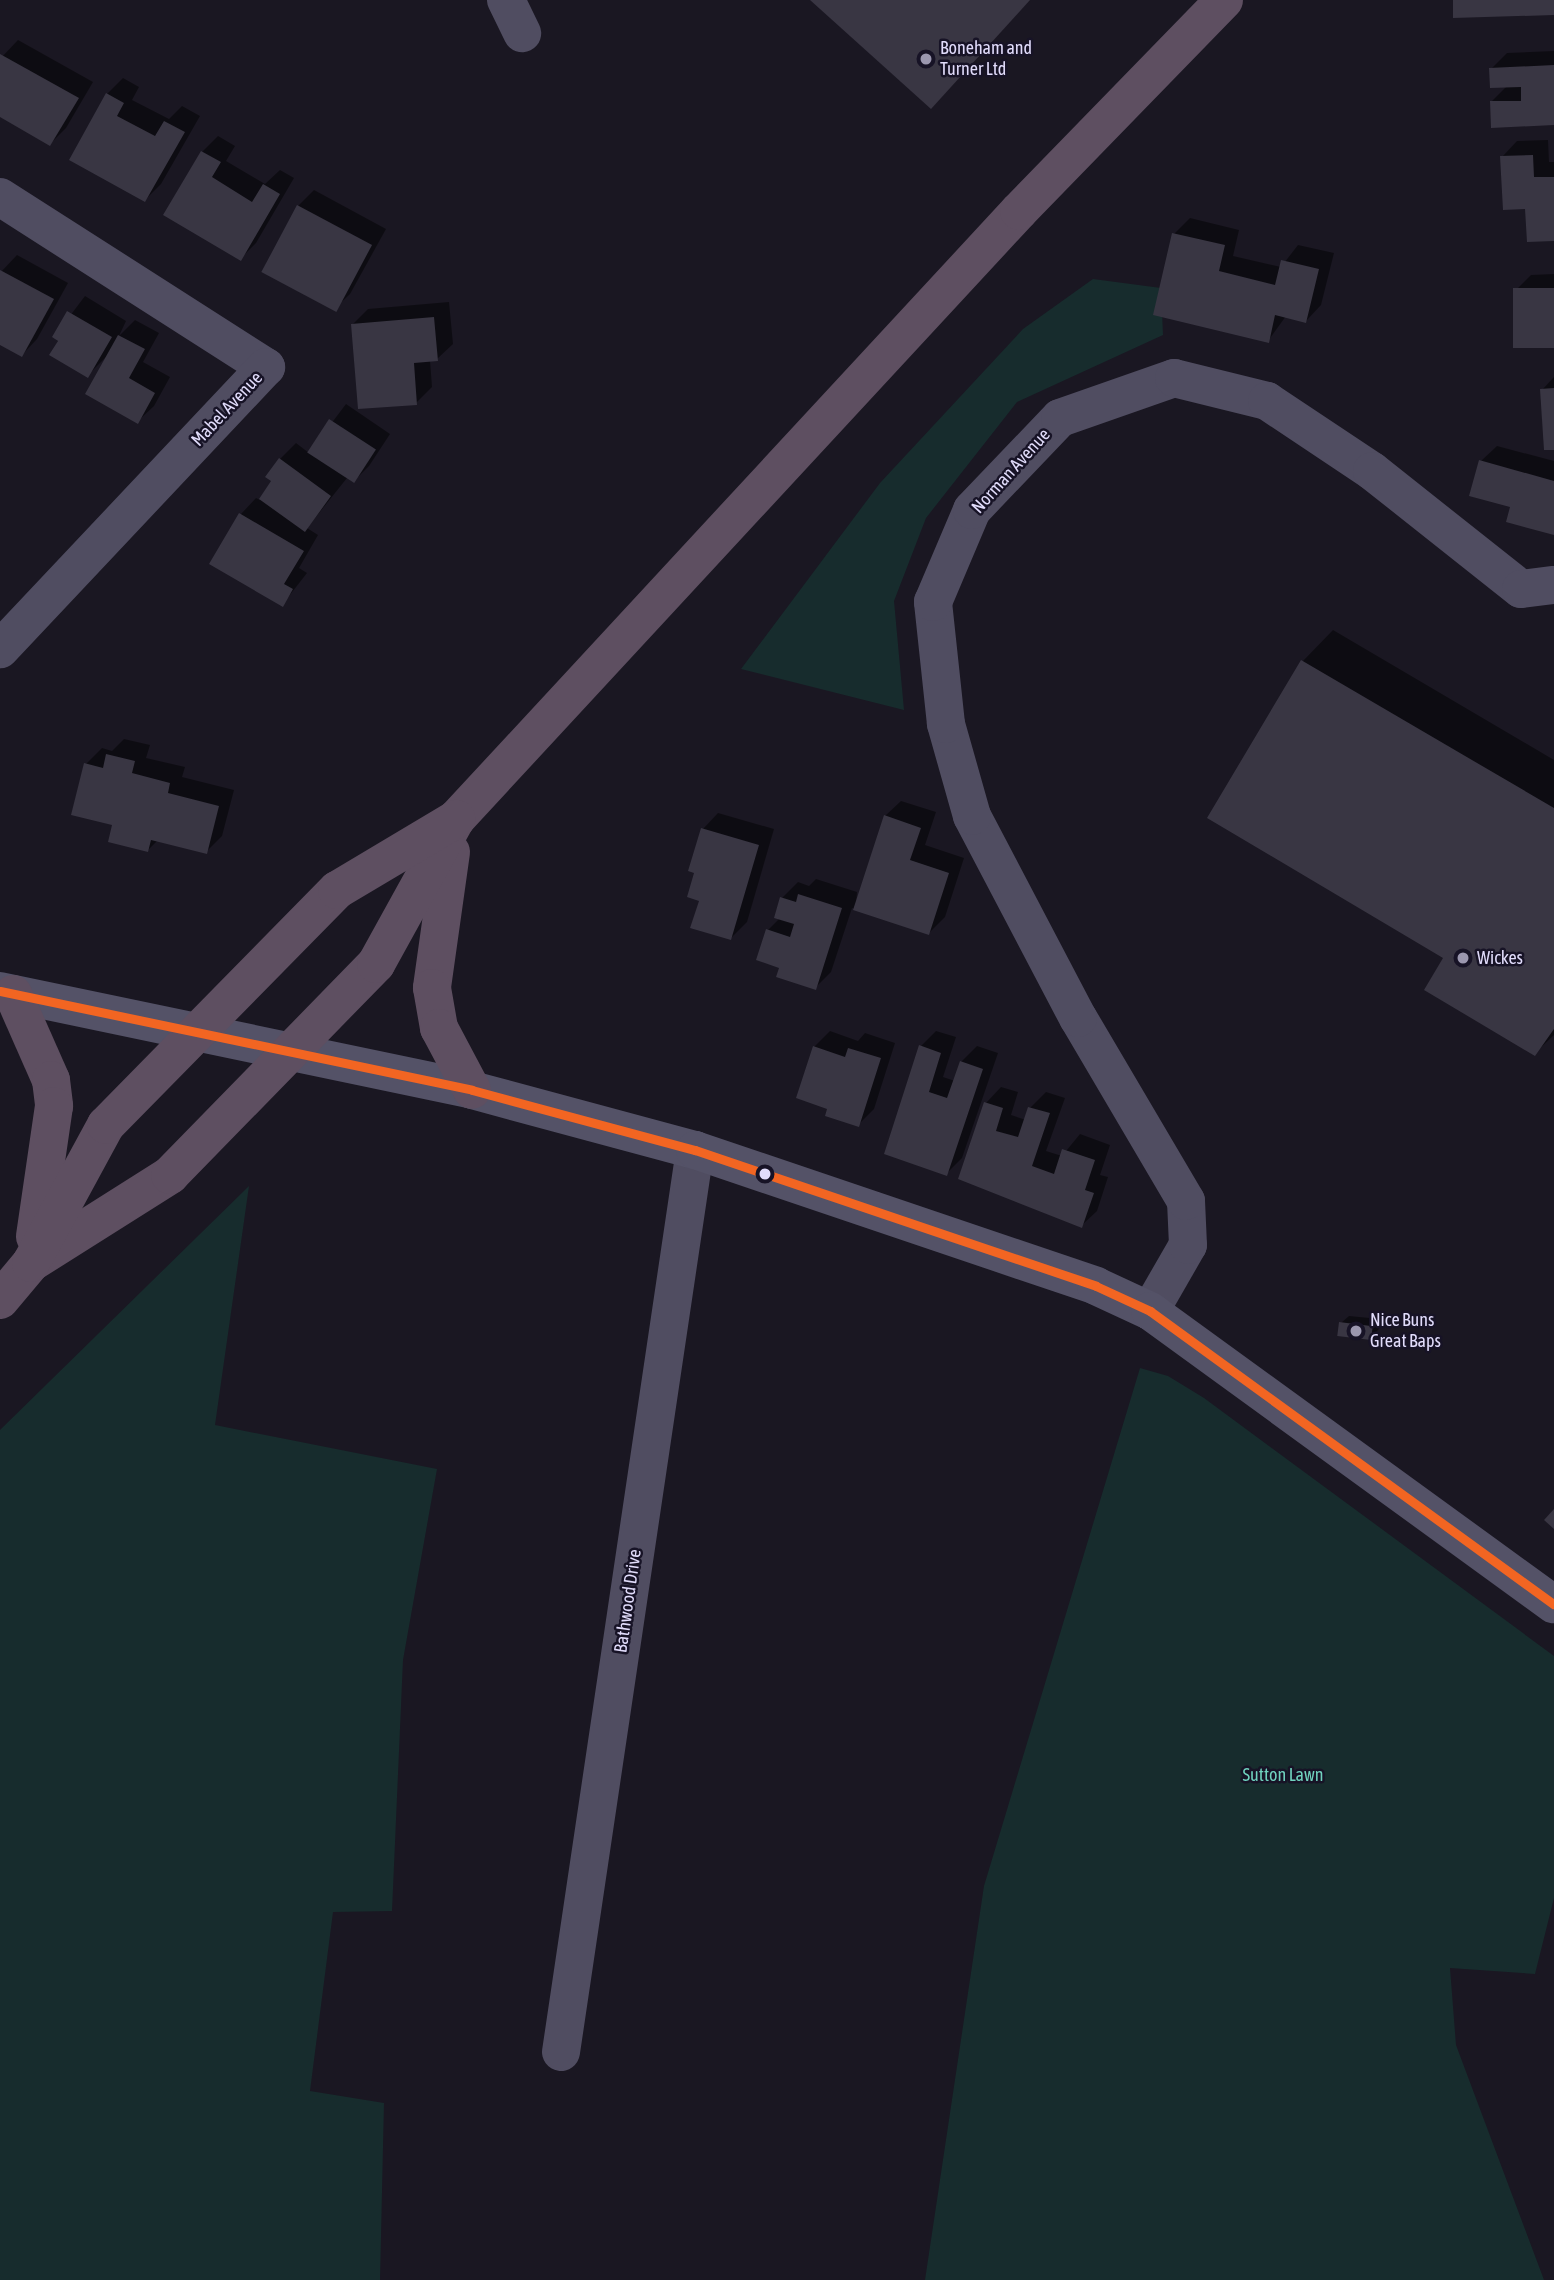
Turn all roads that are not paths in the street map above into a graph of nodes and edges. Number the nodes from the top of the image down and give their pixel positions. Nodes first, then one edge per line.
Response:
1 (1224, 0) edge
2 (0, 197) edge
3 (1554, 585) edge
4 (0, 649) edge
5 (456, 819) junction
6 (7, 993) edge
7 (194, 1033) junction
8 (291, 1051) junction
9 (472, 1090) junction
10 (695, 1150) junction
11 (32, 1263) junction
12 (0, 1300) edge
13 (1150, 1311) junction
14 (1554, 1604) edge
15 (561, 2052) dead end

1 - 5 highway
2 - 4 street, Mabel Avenue
3 - 13 street, Norman Avenue
5 - 7 highway
5 - 8 highway
5 - 9 highway
6 - 7 street
6 - 11 highway
7 - 8 street
7 - 11 highway
8 - 9 street
8 - 11 highway
9 - 10 street
10 - 13 street
10 - 15 street, Bathwood Drive
11 - 12 highway
13 - 14 street

